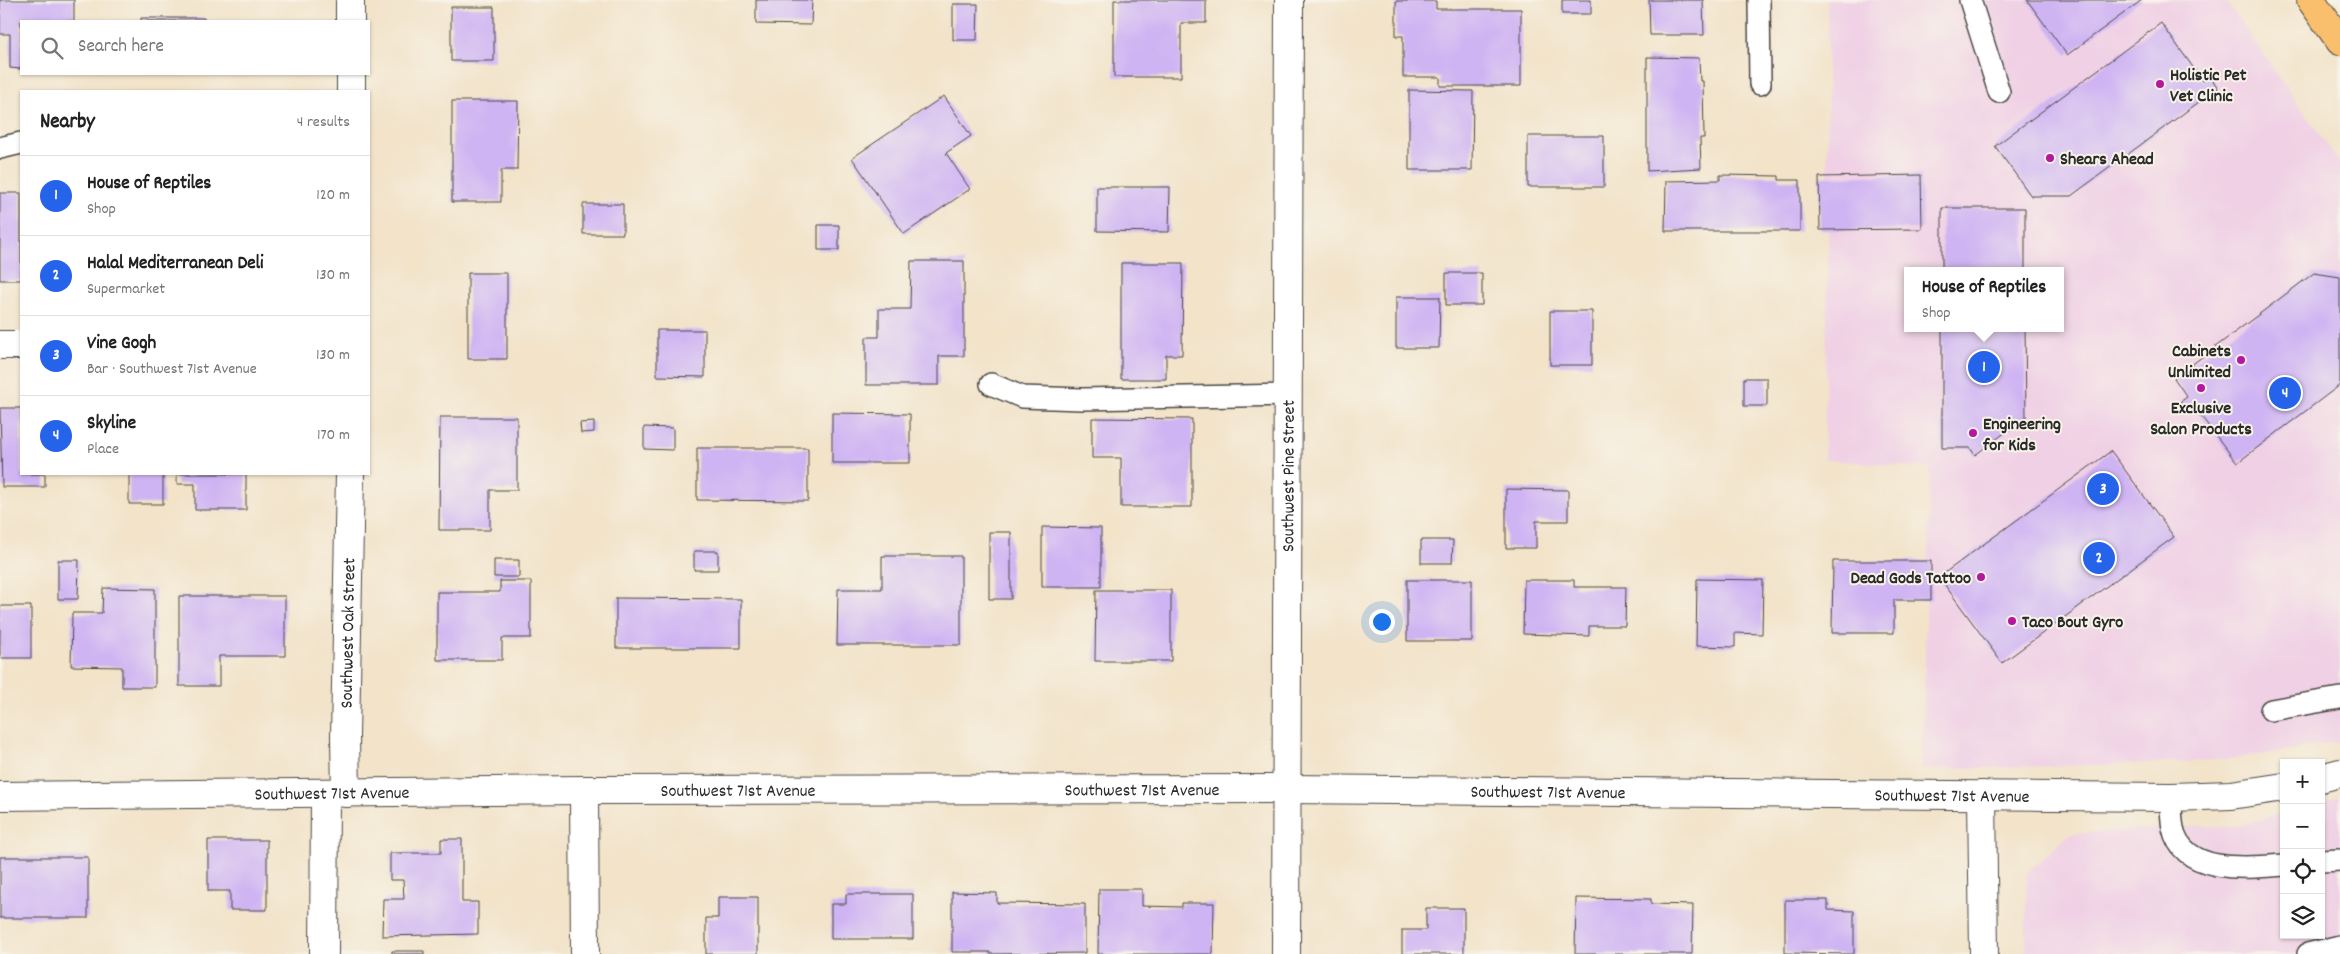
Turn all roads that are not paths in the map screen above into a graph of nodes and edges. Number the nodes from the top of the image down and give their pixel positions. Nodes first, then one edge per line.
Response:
1 (350, 0) edge
2 (1289, 0) edge
3 (1759, 0) edge
4 (1970, 0) edge
5 (2311, 0) edge
6 (350, 20) edge
7 (2340, 41) edge
8 (351, 75) edge
9 (1760, 84) dead end
10 (351, 90) edge
11 (1999, 92) dead end
12 (20, 143) edge
13 (0, 148) edge
14 (20, 345) edge
15 (0, 346) edge
16 (991, 384) dead end
17 (1288, 395) junction
18 (350, 475) edge
19 (2340, 698) edge
20 (2271, 710) dead end
21 (2340, 773) edge
22 (2325, 777) edge
23 (2280, 788) edge
24 (1286, 789) junction
25 (584, 790) junction
26 (336, 793) junction
27 (1982, 795) junction
28 (0, 796) edge
29 (2170, 797) junction
30 (2340, 860) edge
31 (2325, 861) edge
32 (2280, 865) edge
33 (2340, 946) edge
34 (324, 954) edge
35 (585, 954) edge
36 (1286, 954) edge
37 (1984, 954) edge
38 (2308, 954) edge

1 - 6 street
2 - 17 street, Southwest Pine Street
3 - 9 lane
4 - 11 lane
5 - 7 highway
8 - 10 street
12 - 13 lane
14 - 15 street
16 - 17 lane
17 - 24 street, Southwest Pine Street
18 - 26 street, Southwest Oak Street
19 - 20 lane
21 - 22 street
23 - 29 street, Southwest 71st Avenue
24 - 25 street, Southwest 71st Avenue
24 - 27 street, Southwest 71st Avenue
24 - 36 street, Southwest Pine Street
25 - 26 street, Southwest 71st Avenue
25 - 35 street
26 - 28 street, Southwest 71st Avenue
26 - 34 street, Southwest Oak Street
27 - 29 street, Southwest 71st Avenue
27 - 37 street
29 - 32 lane
30 - 31 lane
33 - 38 lane

